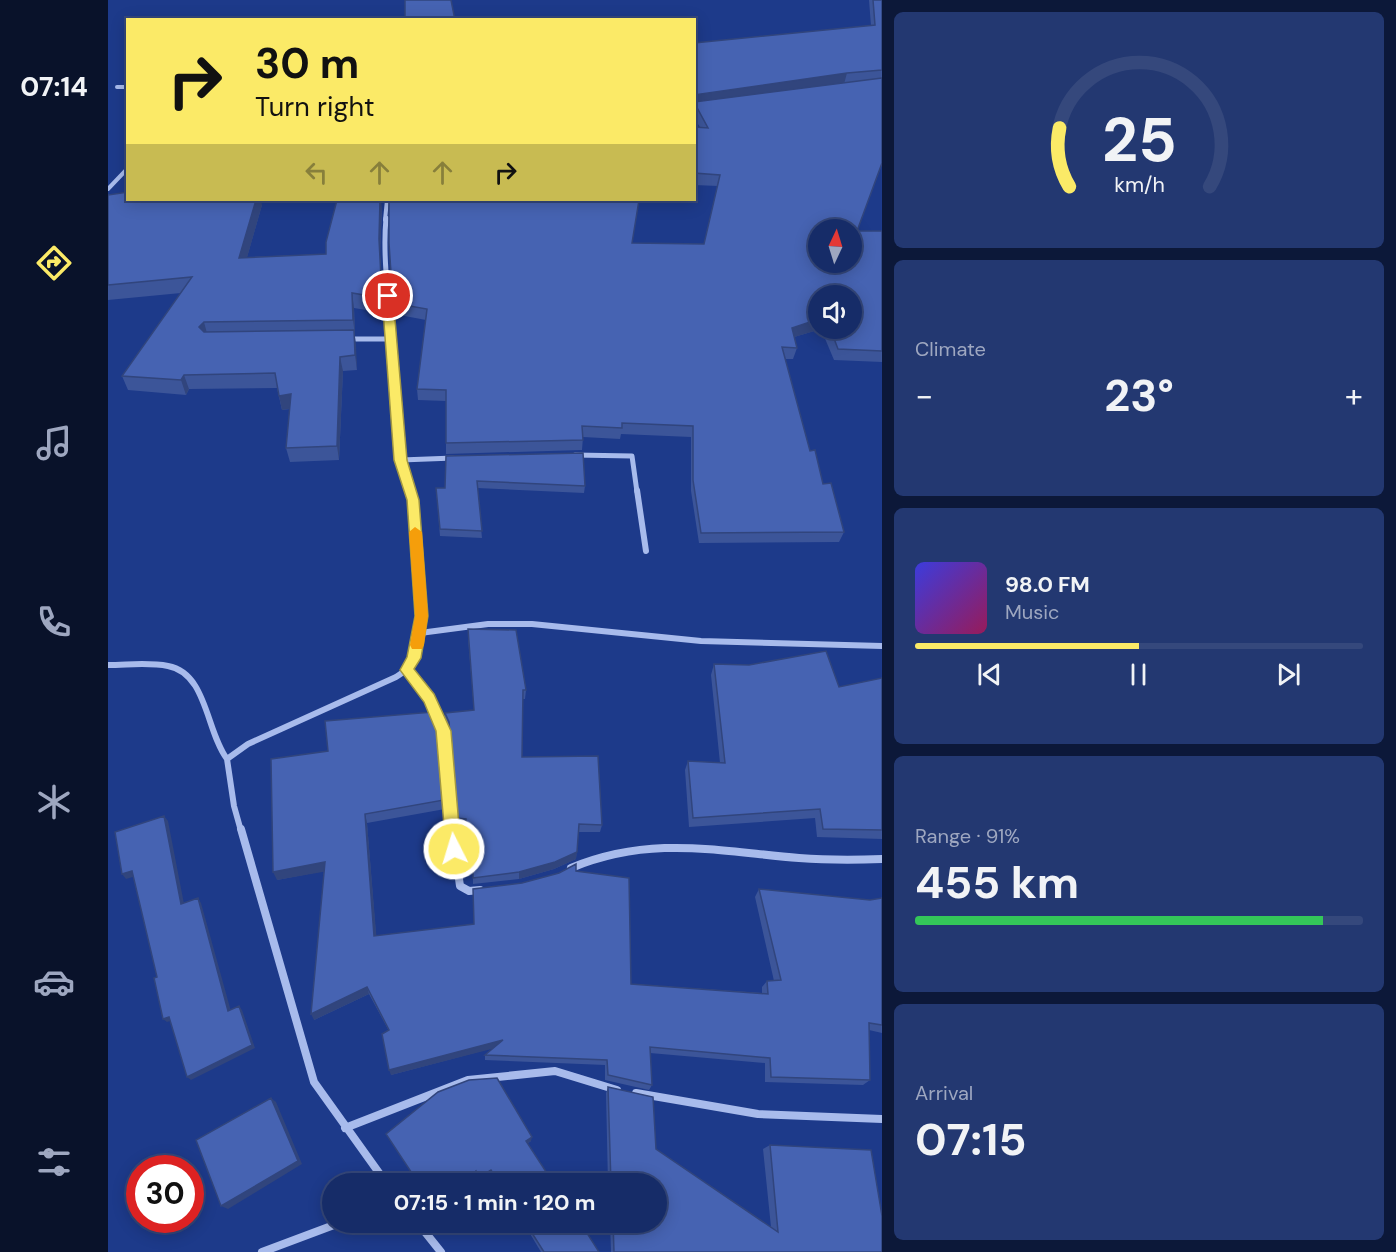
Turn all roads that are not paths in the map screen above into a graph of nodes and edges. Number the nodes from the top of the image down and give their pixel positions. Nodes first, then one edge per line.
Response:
1 (117, 87) dead end
2 (126, 87) edge
3 (126, 170) edge
4 (108, 189) edge
5 (387, 201) edge
6 (390, 339) junction
7 (344, 340) edge
8 (566, 455) edge
9 (460, 458) edge
10 (400, 460) junction
11 (646, 551) dead end
12 (420, 633) junction
13 (882, 646) edge
14 (108, 665) edge
15 (407, 670) junction
16 (226, 759) junction
17 (882, 859) edge
18 (567, 870) edge
19 (491, 889) edge
20 (882, 1119) edge
21 (345, 1128) junction
22 (379, 1173) edge
23 (322, 1230) edge
24 (426, 1233) edge
25 (262, 1252) edge
26 (441, 1252) edge

1 - 2 street
3 - 4 street
5 - 6 street
6 - 7 street
6 - 10 street
8 - 11 street
9 - 10 street
10 - 12 street
12 - 13 street
12 - 15 street
14 - 16 street
15 - 16 street
15 - 19 street
16 - 21 street
17 - 18 street
20 - 21 street
21 - 22 street
23 - 25 street
24 - 26 street

